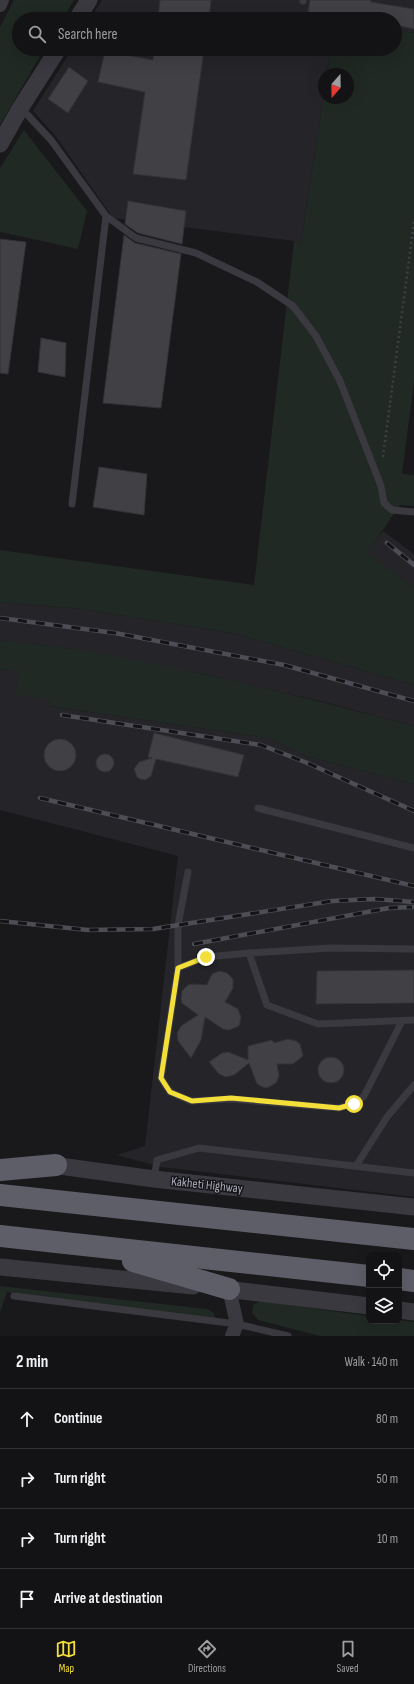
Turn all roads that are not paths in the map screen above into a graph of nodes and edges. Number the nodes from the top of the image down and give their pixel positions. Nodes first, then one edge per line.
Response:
1 (2, 0) edge
2 (89, 0) edge
3 (0, 5) edge
4 (81, 12) edge
5 (54, 56) edge
6 (21, 107) junction
7 (0, 144) edge
8 (106, 216) junction
9 (72, 504) dead end
10 (414, 512) edge
11 (258, 808) dead end
12 (414, 848) edge
13 (188, 872) dead end
14 (414, 949) edge
15 (249, 953) junction
16 (178, 968) junction
17 (414, 1020) edge
18 (402, 1021) junction
19 (414, 1085) edge
20 (0, 1160) edge
21 (56, 1165) junction
22 (356, 1166) junction
23 (0, 1170) edge
24 (414, 1173) edge
25 (154, 1179) junction
26 (0, 1195) edge
27 (414, 1207) edge
28 (0, 1236) edge
29 (414, 1239) edge
30 (80, 1245) junction
31 (0, 1267) edge
32 (366, 1276) edge
33 (402, 1279) edge
34 (414, 1281) edge
35 (229, 1289) junction
36 (14, 1296) dead end
37 (366, 1306) edge
38 (402, 1310) edge
39 (414, 1312) edge
40 (234, 1330) edge
41 (288, 1336) edge

1 - 3 street
2 - 4 street
5 - 6 street
6 - 7 street
6 - 8 lane
8 - 9 lane
8 - 10 lane
11 - 12 lane
13 - 16 lane
14 - 15 lane
15 - 16 lane
15 - 18 lane
16 - 18 lane
17 - 18 lane
19 - 22 lane
20 - 21 street, Kakheti Highway
21 - 23 highway
21 - 25 street, Kakheti Highway
22 - 24 lane
22 - 25 lane
25 - 27 street, Kakheti Highway
26 - 29 highway
28 - 30 highway
30 - 32 highway
30 - 35 highway
31 - 35 street
33 - 34 highway
35 - 37 street
35 - 40 street
36 - 40 lane
38 - 39 street
40 - 41 lane

